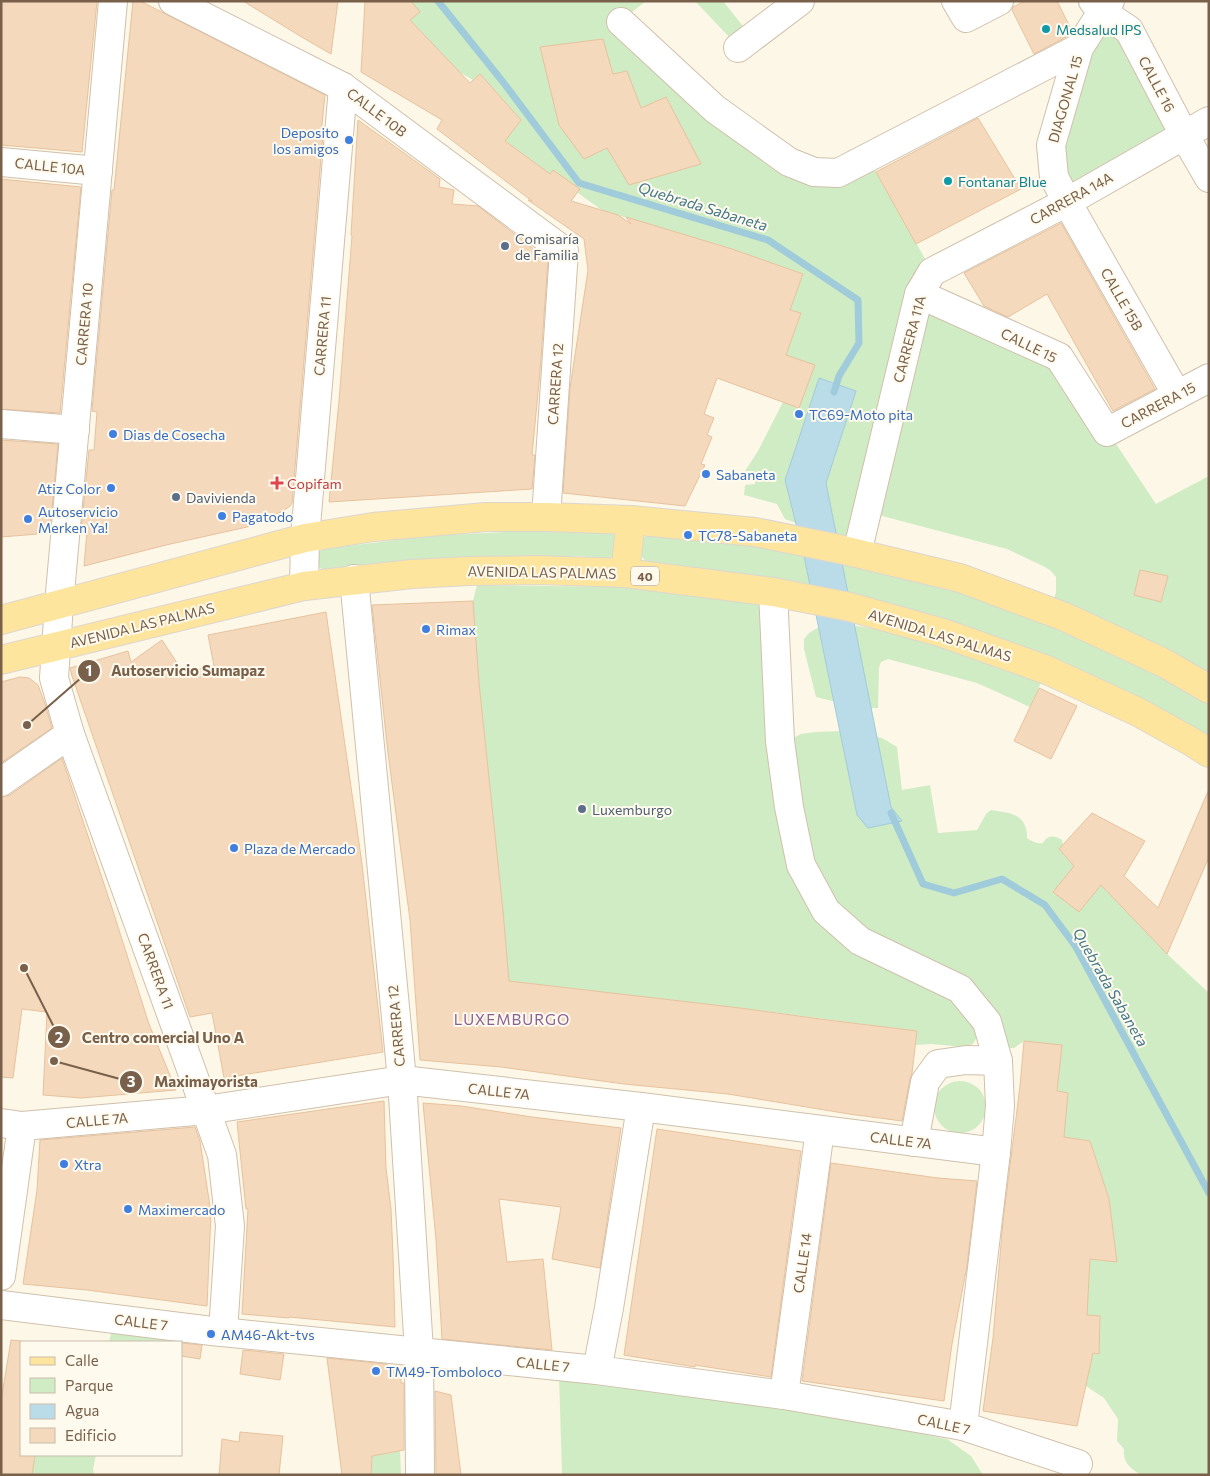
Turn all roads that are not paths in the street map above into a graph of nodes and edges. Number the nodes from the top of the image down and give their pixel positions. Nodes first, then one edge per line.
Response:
1 (113, 1) edge
2 (173, 1) edge
3 (800, 1) edge
4 (956, 1) edge
5 (999, 1) edge
6 (1102, 5) edge
7 (620, 22) dead end
8 (738, 48) dead end
9 (1079, 48) junction
10 (343, 87) junction
11 (1209, 121) edge
12 (1184, 135) junction
13 (1, 162) edge
14 (98, 171) junction
15 (1209, 178) edge
16 (1066, 202) junction
17 (564, 251) joint
18 (926, 283) junction
19 (1209, 378) edge
20 (1176, 396) junction
21 (1, 424) edge
22 (75, 430) junction
23 (1107, 432) joint
24 (546, 517) junction
25 (631, 520) junction
26 (305, 538) junction
27 (856, 553) junction
28 (625, 574) junction
29 (354, 579) junction
30 (304, 586) junction
31 (774, 592) junction
32 (59, 604) junction
33 (1, 620) edge
34 (56, 646) junction
35 (1, 660) edge
36 (1209, 689) edge
37 (70, 734) junction
38 (1209, 754) edge
39 (1, 782) edge
40 (998, 1062) junction
41 (402, 1080) junction
42 (641, 1107) junction
43 (206, 1110) junction
44 (12, 1125) edge
45 (820, 1130) junction
46 (914, 1142) junction
47 (996, 1152) junction
48 (1, 1276) edge
49 (1, 1306) edge
50 (223, 1332) junction
51 (420, 1351) junction
52 (597, 1370) junction
53 (784, 1395) junction
54 (963, 1426) junction
55 (1078, 1464) dead end
56 (420, 1475) edge

1 - 14 street, CARRERA 10
2 - 10 street, CALLE 10B
3 - 8 street
4 - 5 street
6 - 9 street, DIAGONAL 15
6 - 12 street, CALLE 16
7 - 9 street
9 - 16 street, DIAGONAL 15
10 - 17 street, CALLE 10B
10 - 26 street, CARRERA 11
11 - 12 street, CARRERA 14A
12 - 15 street, CALLE 16
12 - 16 street, CARRERA 14A
13 - 14 street, CALLE 10A
14 - 22 street, CARRERA 10
16 - 18 street, CARRERA 14A
16 - 20 street, CALLE 15B
17 - 24 street, CARRERA 12
18 - 23 street, CALLE 15
18 - 27 street, CARRERA 11A
19 - 20 street, CARRERA 15
20 - 23 street, CARRERA 15
21 - 22 street
22 - 32 street, CARRERA 10
24 - 25 main road
24 - 26 main road
25 - 27 main road
25 - 28 main road, 40
26 - 30 street, CARRERA 11
26 - 32 main road
27 - 36 main road
28 - 29 main road, AVENIDA LAS PALMAS / 40
28 - 31 main road, AVENIDA LAS PALMAS / 40
29 - 30 main road, AVENIDA LAS PALMAS / 40
29 - 41 street, CARRERA 12
30 - 34 main road, AVENIDA LAS PALMAS / 40
31 - 38 main road, AVENIDA LAS PALMAS / 40
31 - 40 street
32 - 33 main road
32 - 34 street, CARRERA 10
34 - 35 main road, AVENIDA LAS PALMAS / 40
34 - 37 street, CARRERA 11
37 - 39 street
37 - 43 street, CARRERA 11
40 - 46 street
40 - 47 street
41 - 42 street, CALLE 7A
41 - 43 street, CALLE 7A
41 - 51 street, CARRERA 12
42 - 45 street, CALLE 7A
42 - 52 street
43 - 44 street, CALLE 7A
43 - 50 street, CARRERA 11
44 - 48 street
45 - 46 street, CALLE 7A
45 - 53 street, CALLE 14
46 - 47 street, CALLE 7A
47 - 54 street
49 - 50 street, CALLE 7
50 - 51 street, CALLE 7
51 - 52 street, CALLE 7
51 - 56 street, CARRERA 12
52 - 53 street, CALLE 7
53 - 54 street, CALLE 7
54 - 55 street, CALLE 7

